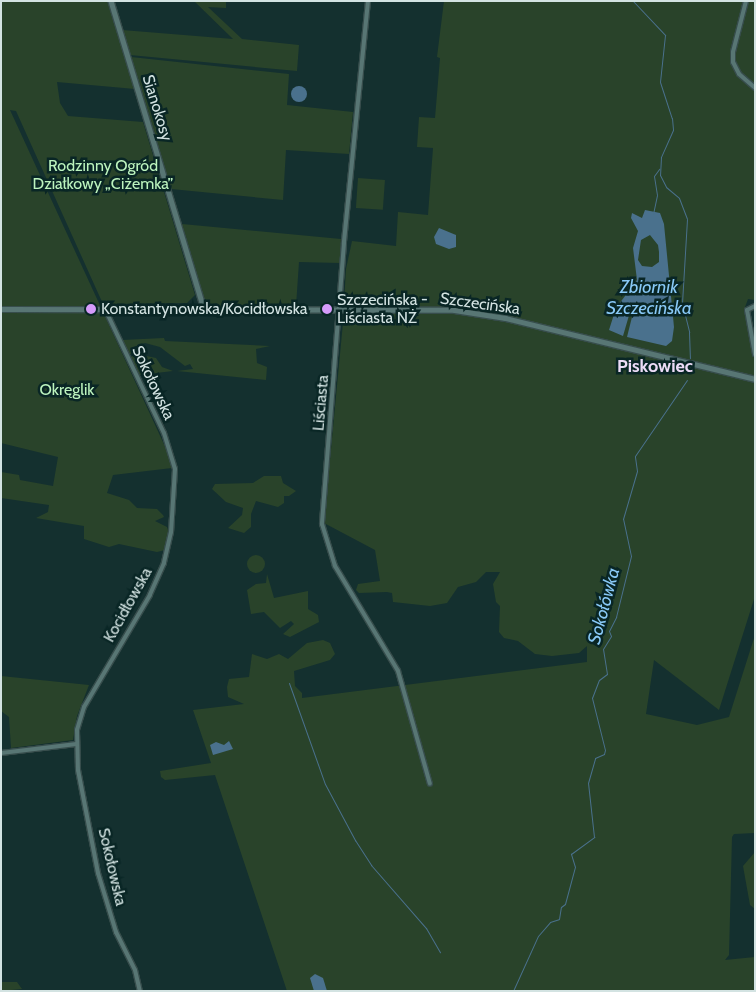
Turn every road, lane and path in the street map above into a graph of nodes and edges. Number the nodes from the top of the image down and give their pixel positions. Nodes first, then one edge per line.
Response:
1 (111, 1) edge
2 (368, 1) edge
3 (746, 1) edge
4 (755, 88) edge
5 (755, 306) edge
6 (1, 309) edge
7 (105, 309) junction
8 (204, 309) junction
9 (340, 309) junction
10 (755, 354) edge
11 (755, 379) edge
12 (175, 469) joint
13 (76, 744) junction
14 (1, 753) edge
15 (430, 784) dead end
16 (140, 991) edge

1 - 8 street, Sianokosy
2 - 9 street, Liściasta
3 - 4 street
5 - 10 street
6 - 7 main road, Szczecińska
7 - 8 main road, Szczecińska
7 - 12 street, Sokołowska
8 - 9 main road, Szczecińska
9 - 11 main road, Szczecińska
9 - 15 street, Liściasta
12 - 13 street, Kocidłowska
13 - 14 street
13 - 16 street, Sokołowska

